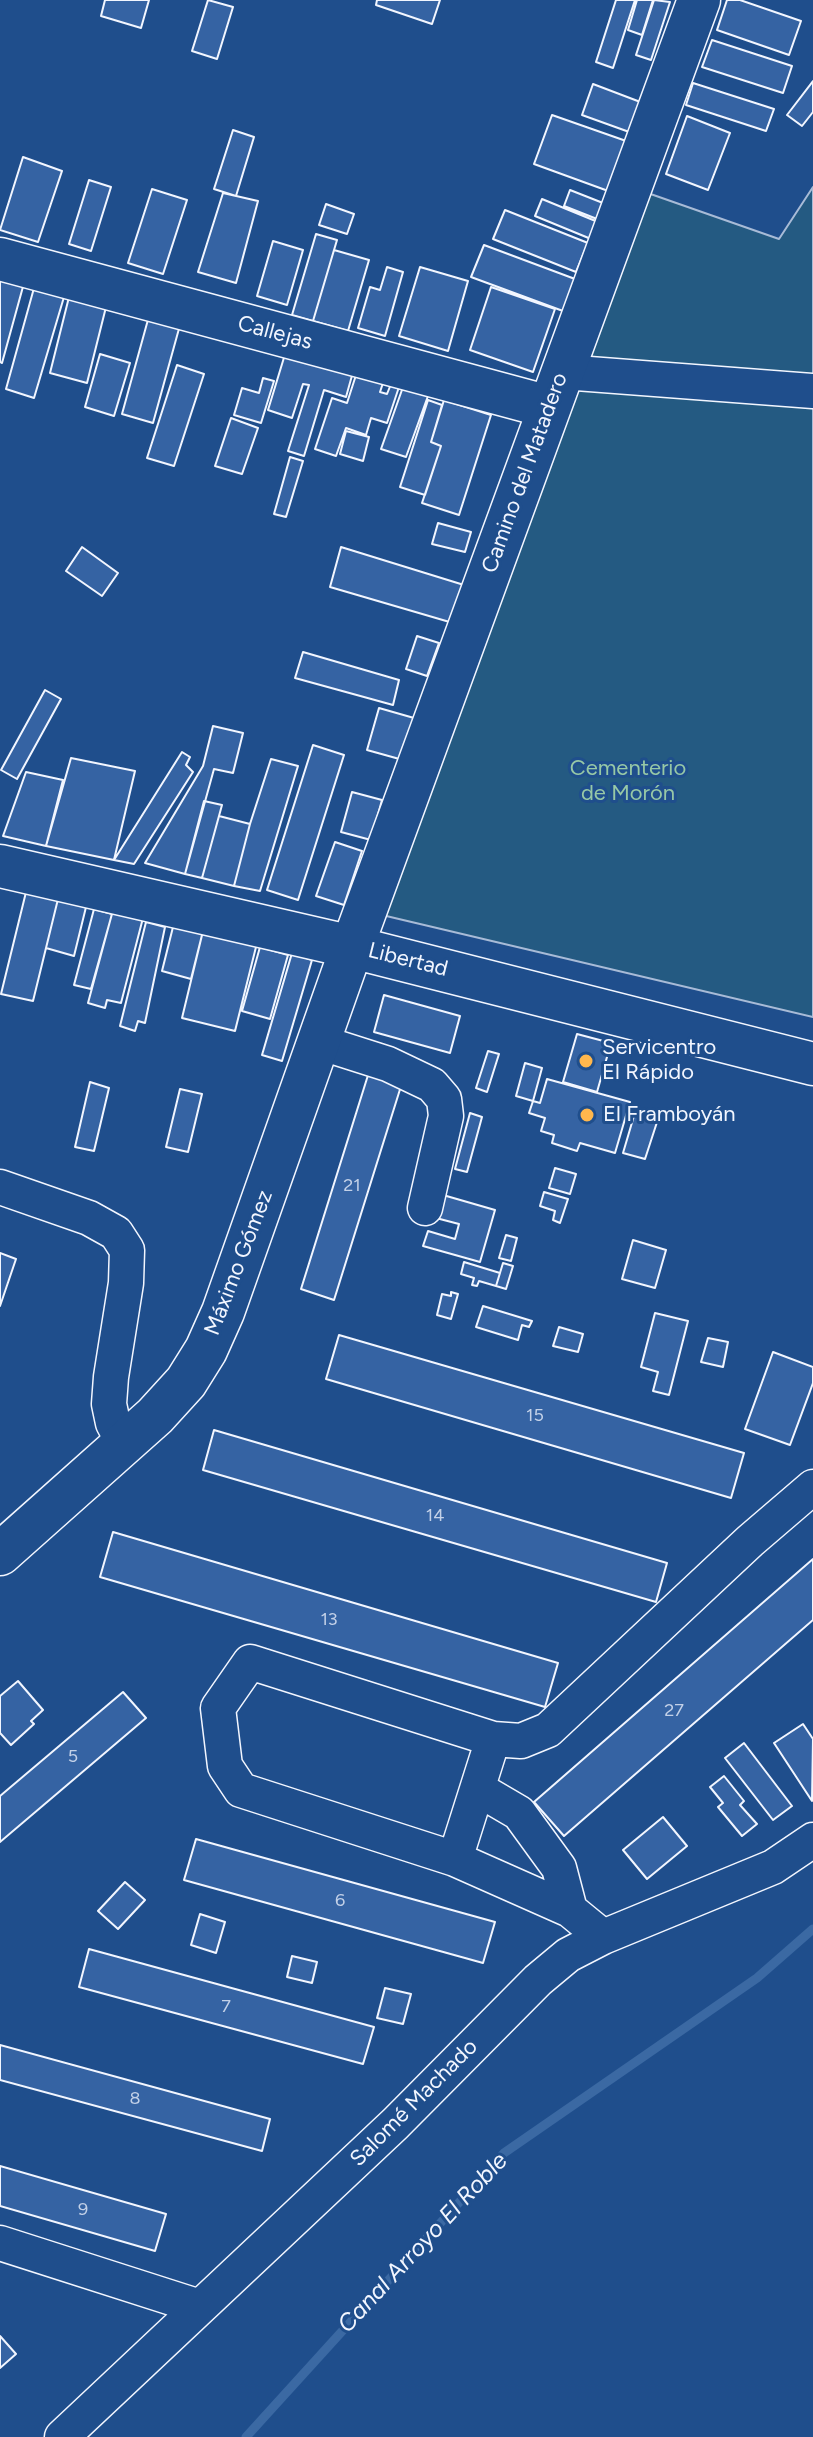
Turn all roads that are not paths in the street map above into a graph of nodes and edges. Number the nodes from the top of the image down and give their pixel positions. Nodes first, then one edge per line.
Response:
1 (699, 0) edge
2 (0, 259) edge
3 (556, 390) junction
4 (813, 391) edge
5 (0, 866) edge
6 (352, 947) junction
7 (319, 1042) junction
8 (813, 1064) edge
9 (0, 1187) edge
10 (425, 1208) dead end
11 (124, 1444) junction
12 (813, 1487) edge
13 (0, 1554) edge
14 (493, 1739) junction
15 (478, 1789) junction
16 (813, 1840) edge
17 (455, 1859) junction
18 (570, 1910) junction
19 (603, 1937) junction
20 (0, 2243) edge
21 (200, 2307) junction
22 (62, 2437) edge

1 - 3 main road, Camino del Matadero
2 - 3 main road, Callejas
3 - 4 street
3 - 6 main road, Camino del Matadero
5 - 6 main road, Libertad
6 - 7 main road, Máximo Gómez
6 - 8 main road, Libertad
7 - 10 street
7 - 11 main road, Máximo Gómez
9 - 11 street
11 - 13 main road, Máximo Gómez
12 - 14 street
14 - 15 street
14 - 17 street
15 - 17 street
15 - 18 street
16 - 19 street, Salomé Machado
17 - 18 street
18 - 19 street
19 - 21 street, Salomé Machado
20 - 21 street
21 - 22 street, Salomé Machado

